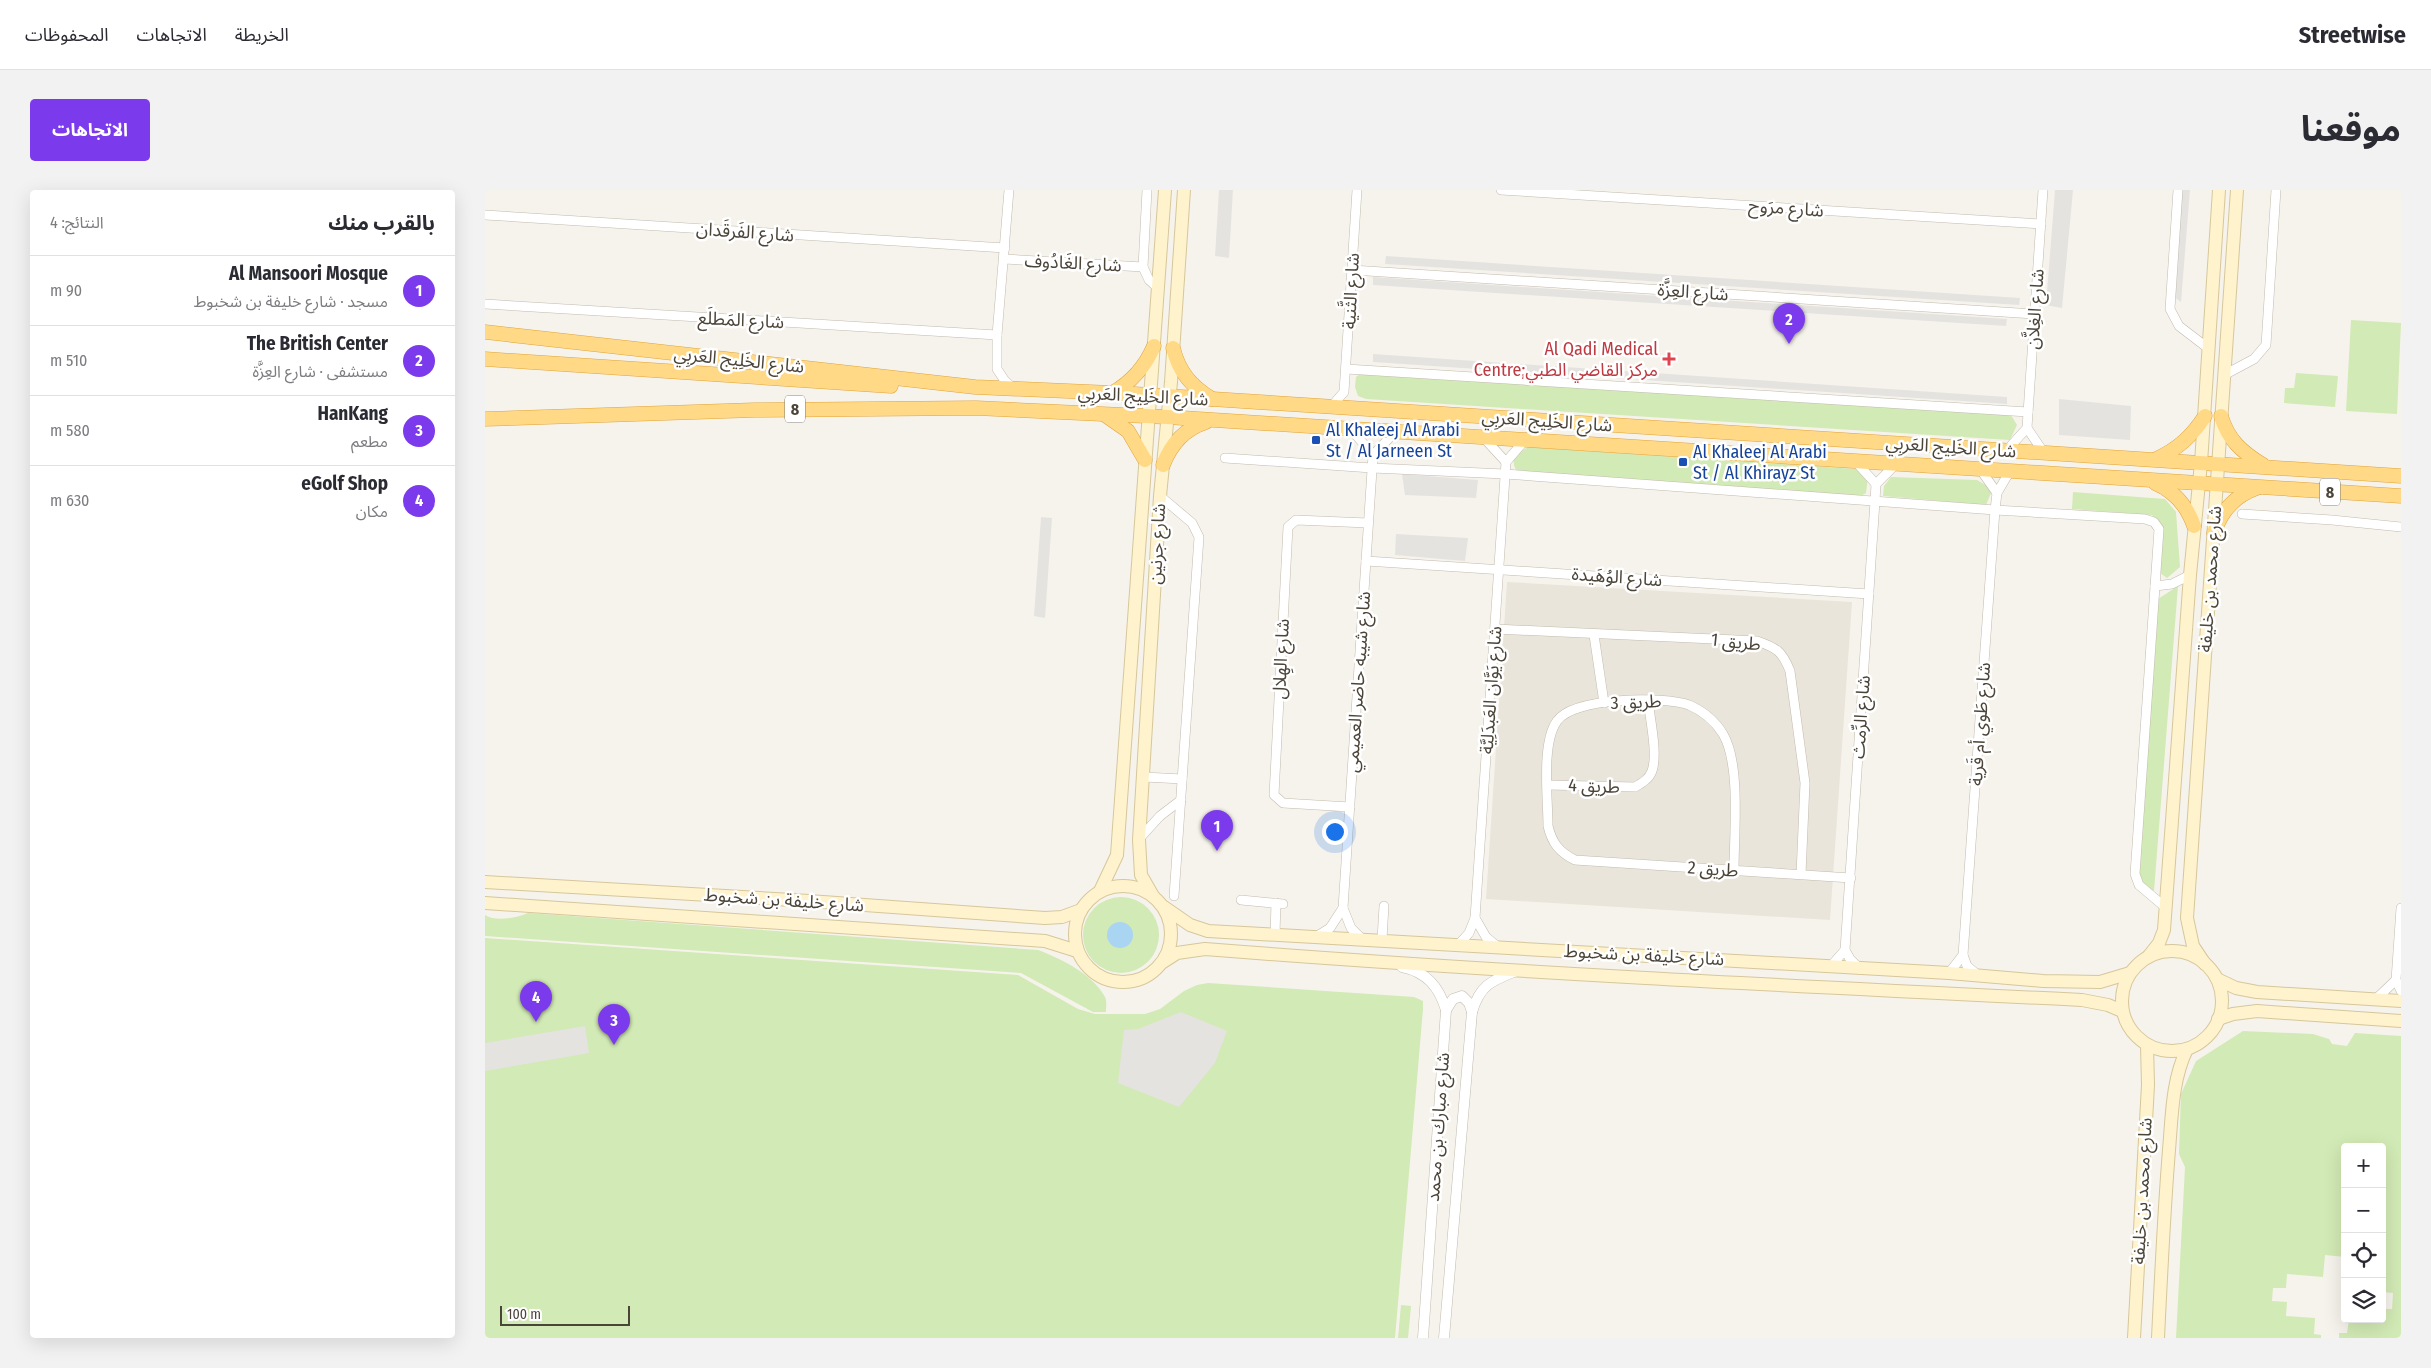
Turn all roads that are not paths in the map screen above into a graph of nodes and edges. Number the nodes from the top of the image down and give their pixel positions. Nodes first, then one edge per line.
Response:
1 (1009, 190) edge
2 (1147, 190) edge
3 (1165, 190) edge
4 (1184, 190) edge
5 (1357, 190) edge
6 (1501, 190) edge
7 (2043, 190) edge
8 (2178, 190) edge
9 (2219, 190) edge
10 (2237, 190) edge
11 (2276, 190) edge
12 (485, 216) edge
13 (2041, 224) junction
14 (1005, 248) junction
15 (1004, 258) junction
16 (1143, 267) junction
17 (1352, 270) junction
18 (1158, 288) junction
19 (485, 304) edge
20 (2035, 314) junction
21 (485, 332) edge
22 (997, 335) junction
23 (1154, 346) junction
24 (1173, 348) junction
25 (2209, 349) junction
26 (485, 358) edge
27 (1345, 369) junction
28 (2224, 375) junction
29 (975, 387) junction
30 (1016, 390) junction
31 (1344, 392) junction
32 (1112, 394) junction
33 (1150, 396) junction
34 (1169, 397) junction
35 (1215, 400) junction
36 (1331, 408) junction
37 (1359, 409) junction
38 (2028, 412) junction
39 (1104, 414) junction
40 (1148, 416) junction
41 (2205, 416) junction
42 (2221, 416) junction
43 (1167, 417) junction
44 (485, 419) edge
45 (1208, 421) junction
46 (2027, 428) junction
47 (1351, 429) junction
48 (1395, 432) junction
49 (1483, 438) junction
50 (1525, 440) junction
51 (2007, 450) junction
52 (2045, 453) junction
53 (1373, 455) junction
54 (1225, 458) dead end
55 (2154, 459) junction
56 (1145, 460) junction
57 (1855, 461) junction
58 (1506, 462) junction
59 (2201, 463) junction
60 (1896, 464) junction
61 (2218, 464) junction
62 (1163, 465) junction
63 (2265, 467) junction
64 (1372, 468) junction
65 (1980, 469) junction
66 (2010, 471) junction
67 (1505, 474) junction
68 (2401, 476) edge
69 (2147, 480) junction
70 (2199, 483) junction
71 (1876, 484) junction
72 (2217, 484) junction
73 (2260, 487) junction
74 (1997, 493) junction
75 (1160, 496) junction
76 (2401, 496) edge
77 (1875, 501) junction
78 (1995, 510) junction
79 (2242, 514) dead end
80 (1368, 522) junction
81 (2194, 526) junction
82 (2401, 527) edge
83 (2214, 534) junction
84 (1366, 561) junction
85 (1499, 569) junction
86 (2190, 574) junction
87 (2155, 586) junction
88 (1869, 594) junction
89 (1495, 629) junction
90 (1594, 635) junction
91 (1648, 700) junction
92 (1604, 703) junction
93 (1144, 777) junction
94 (1182, 779) junction
95 (1548, 784) junction
96 (1181, 800) junction
97 (1350, 807) junction
98 (1159, 816) junction
99 (1179, 823) junction
100 (1139, 840) junction
101 (1575, 860) joint
102 (1734, 870) junction
103 (1801, 874) junction
104 (1851, 878) junction
105 (485, 882) edge
106 (1100, 891) junction
107 (1153, 896) junction
108 (1174, 896) dead end
109 (1241, 900) dead end
110 (485, 904) edge
111 (1384, 906) dead end
112 (1164, 907) junction
113 (2165, 907) junction
114 (1343, 908) junction
115 (2401, 908) edge
116 (1081, 910) junction
117 (1475, 918) junction
118 (1275, 934) junction
119 (1317, 936) junction
120 (1361, 938) junction
121 (1382, 939) junction
122 (1459, 944) junction
123 (1498, 947) junction
124 (1845, 950) junction
125 (1077, 951) junction
126 (1963, 955) junction
127 (2148, 957) junction
128 (1163, 962) junction
129 (1374, 962) junction
130 (2205, 964) junction
131 (1830, 967) junction
132 (1860, 969) junction
133 (1517, 970) junction
134 (1949, 973) junction
135 (2130, 973) junction
136 (2398, 973) edge
137 (1979, 976) junction
138 (2217, 979) junction
139 (2401, 991) edge
140 (2377, 998) junction
141 (2401, 1001) edge
142 (1446, 1010) junction
143 (2122, 1011) junction
144 (1472, 1012) junction
145 (2218, 1019) junction
146 (2401, 1021) edge
147 (2147, 1045) junction
148 (2187, 1048) junction
149 (1423, 1338) edge
150 (1444, 1338) edge
151 (2134, 1338) edge
152 (2158, 1338) edge

1 - 14 street
2 - 16 street
3 - 18 main road, شارع جرنين
4 - 24 main road, شارع جرنين
5 - 17 street, شارع الثَّنية
6 - 13 street, شارع مرَوح
7 - 13 street, شارع الغِلاَّن
8 - 25 street
9 - 25 main road, شارع محمد بن خليفة
10 - 28 main road, شارع محمد بن خليفة
11 - 28 street
12 - 14 street, شارع الفَرقَدان
13 - 20 street, شارع الغِلاَّن
14 - 15 street
15 - 16 street, شارع الغَادُوف
15 - 22 street
16 - 18 street
17 - 20 street, شارع العِزَّة
17 - 27 street, شارع الثَّنية
18 - 23 main road, شارع جرنين
19 - 22 street, شارع المَطلَع
20 - 38 street, شارع الغِلاَّن
21 - 29 highway, شارع الخَلِيج العَربِي / 8
22 - 30 street
23 - 32 highway
23 - 33 main road, شارع جرنين
24 - 34 main road, شارع جرنين
24 - 35 highway
25 - 41 main road, شارع محمد بن خليفة
26 - 29 highway
27 - 31 street, شارع الثَّنية
27 - 38 street
28 - 42 main road, شارع محمد بن خليفة
29 - 30 highway, شارع الخَلِيج العَربِي / 8
30 - 32 highway, شارع الخَلِيج العَربِي / 8
31 - 36 street
31 - 37 street
32 - 33 highway, شارع الخَلِيج العَربِي / 8
33 - 34 highway, شارع الخَلِيج العَربِي / 8
33 - 40 main road, شارع جرنين
34 - 35 highway, شارع الخَلِيج العَربِي / 8
34 - 43 main road, شارع جرنين
35 - 36 highway, شارع الخَلِيج العَربِي / 8
36 - 37 highway, شارع الخَلِيج العَربِي / 8
37 - 51 highway, شارع الخَلِيج العَربِي / 8
38 - 46 street, شارع الغِلاَّن
39 - 40 highway, شارع الخَلِيج العَربِي / 8
39 - 44 highway, شارع الخَلِيج العَربِي / 8
39 - 56 highway
40 - 43 highway, شارع الخَلِيج العَربِي / 8
40 - 56 main road, شارع جرنين
41 - 55 highway
41 - 59 main road, شارع محمد بن خليفة
42 - 61 main road, شارع محمد بن خليفة
42 - 63 highway
43 - 45 highway, شارع الخَلِيج العَربِي / 8
43 - 62 main road, شارع جرنين
45 - 47 highway, شارع الخَلِيج العَربِي / 8
45 - 62 highway
46 - 51 street
46 - 52 street
47 - 48 highway, شارع الخَلِيج العَربِي / 8
47 - 53 street
48 - 49 highway, شارع الخَلِيج العَربِي / 8
48 - 53 street
49 - 50 highway, شارع الخَلِيج العَربِي / 8
49 - 58 street
50 - 57 highway, شارع الخَلِيج العَربِي / 8
50 - 58 street
51 - 52 highway, شارع الخَلِيج العَربِي / 8
52 - 55 highway, شارع الخَلِيج العَربِي / 8
53 - 64 street, شارع شيبه حاضر العميمي
54 - 64 street
55 - 59 highway, شارع الخَلِيج العَربِي / 8
56 - 106 main road, شارع جرنين
57 - 60 highway, شارع الخَلِيج العَربِي / 8
57 - 71 street
58 - 67 street, شارع يَوَّان العَبدَلِيَّة
59 - 61 highway, شارع الخَلِيج العَربِي / 8
59 - 70 main road, شارع محمد بن خليفة
60 - 65 highway, شارع الخَلِيج العَربِي / 8
60 - 71 street
61 - 63 highway, شارع الخَلِيج العَربِي / 8
61 - 72 main road, شارع محمد بن خليفة
62 - 75 main road, شارع جرنين
63 - 68 highway, شارع الخَلِيج العَربِي / 8
64 - 67 street
64 - 80 street, شارع شيبه حاضر العميمي
65 - 66 highway, شارع الخَلِيج العَربِي / 8
65 - 74 street
66 - 69 highway, شارع الخَلِيج العَربِي / 8
66 - 74 street, شارع طَوي أم قَرية
67 - 77 street
67 - 85 street, شارع يَوَّان العَبدَلِيَّة
69 - 70 highway, شارع الخَلِيج العَربِي / 8
69 - 81 highway
70 - 72 highway, شارع الخَلِيج العَربِي / 8
70 - 81 main road, شارع محمد بن خليفة
71 - 77 street, شارع الرِّمث
72 - 73 highway, شارع الخَلِيج العَربِي / 8
72 - 83 main road, شارع محمد بن خليفة
73 - 76 highway, شارع الخَلِيج العَربِي / 8
73 - 83 highway
74 - 78 street, شارع طَوي أم قَرية
75 - 93 main road, شارع جرنين
75 - 94 street
77 - 78 street
77 - 88 street, شارع الرِّمث
78 - 87 street
78 - 126 street, شارع طَوي أم قَرية
79 - 82 street
80 - 84 street, شارع شيبه حاضر العميمي
80 - 97 street, شارع الهِلال
81 - 86 main road, شارع محمد بن خليفة
83 - 130 main road, شارع محمد بن خليفة
84 - 85 street, شارع الوُهَيدة
84 - 97 street, شارع شيبه حاضر العميمي
85 - 88 street, شارع الوُهَيدة
85 - 89 street, شارع يَوَّان العَبدَلِيَّة
86 - 87 street
86 - 113 main road, شارع محمد بن خليفة
87 - 113 street
88 - 104 street, شارع الرِّمث
89 - 90 street, طريق 1
89 - 117 street, شارع يَوَّان العَبدَلِيَّة
90 - 92 street
90 - 103 street, طريق 1
91 - 92 street, طريق 3
91 - 95 street, طريق 4
91 - 102 street, طريق 3
92 - 95 street, طريق 3
93 - 94 street
93 - 100 main road, شارع جرنين
94 - 96 street
95 - 101 street, طريق 3
96 - 98 street
96 - 99 street
97 - 114 street, شارع شيبه حاضر العميمي
98 - 99 street
98 - 100 street
99 - 108 street
100 - 107 main road, شارع جرنين
101 - 102 street, طريق 2
102 - 103 street, طريق 2
103 - 104 street, طريق 2
104 - 124 street, شارع الرِّمث
105 - 116 main road, شارع خليفة بن شخبوط
106 - 107 main road
106 - 116 main road
107 - 112 main road
109 - 118 street
110 - 125 main road, شارع خليفة بن شخبوط
111 - 121 street
112 - 118 main road, شارع خليفة بن شخبوط
112 - 128 main road
113 - 127 main road, شارع محمد بن خليفة
114 - 119 street
114 - 120 street, شارع شيبه حاضر العميمي
115 - 136 street
116 - 125 main road
117 - 122 street, شارع يَوَّان العَبدَلِيَّة
117 - 123 street
118 - 119 main road, شارع خليفة بن شخبوط
119 - 120 main road, شارع خليفة بن شخبوط
120 - 121 main road, شارع خليفة بن شخبوط
121 - 122 main road, شارع خليفة بن شخبوط
122 - 123 main road, شارع خليفة بن شخبوط
123 - 131 main road, شارع خليفة بن شخبوط
124 - 131 street
124 - 132 street
125 - 128 main road
126 - 134 street
126 - 137 street
127 - 130 main road
127 - 135 main road
128 - 129 main road, شارع خليفة بن شخبوط
129 - 133 main road, شارع خليفة بن شخبوط
129 - 142 street, شارع مبارك بن محمد
130 - 138 main road
131 - 132 main road, شارع خليفة بن شخبوط
132 - 134 main road, شارع خليفة بن شخبوط
133 - 143 main road, شارع خليفة بن شخبوط
133 - 144 street, شارع مبارك بن محمد
134 - 137 main road, شارع خليفة بن شخبوط
135 - 137 main road, شارع خليفة بن شخبوط
135 - 143 main road
136 - 139 street
136 - 140 street
138 - 140 main road
138 - 145 main road
140 - 141 main road
142 - 144 street
142 - 149 street, شارع مبارك بن محمد
143 - 147 main road
144 - 150 street, شارع مبارك بن محمد
145 - 146 main road
145 - 148 main road
147 - 148 main road
147 - 151 main road, شارع محمد بن خليفة
148 - 152 main road, شارع محمد بن خليفة

